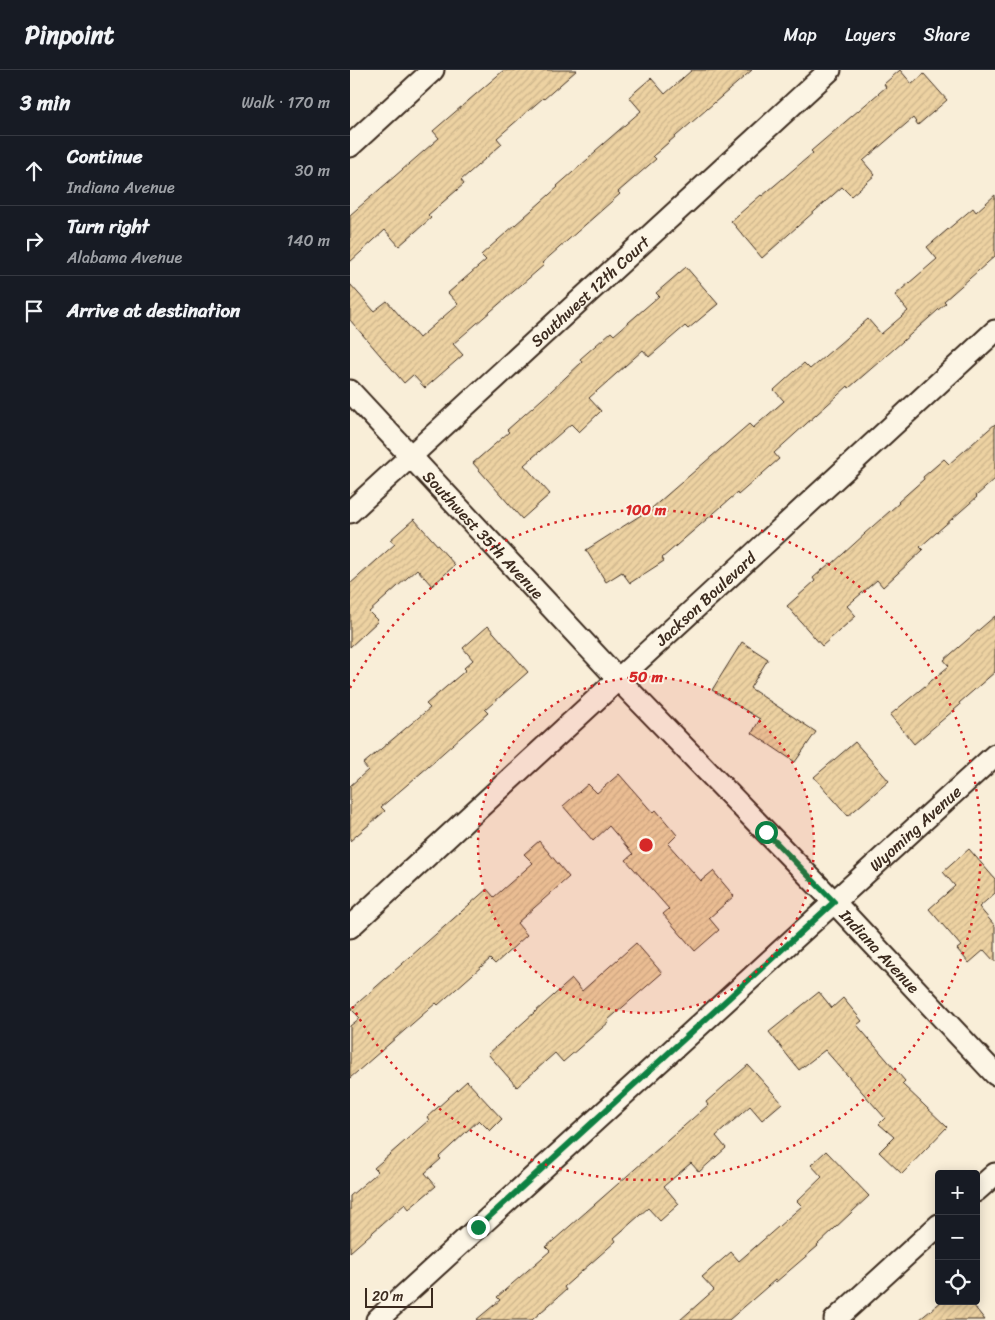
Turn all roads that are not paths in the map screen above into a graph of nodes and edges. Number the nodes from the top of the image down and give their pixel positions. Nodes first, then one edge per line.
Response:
1 (433, 70) edge
2 (830, 70) edge
3 (350, 146) edge
4 (995, 331) edge
5 (350, 391) edge
6 (411, 456) junction
7 (350, 512) edge
8 (618, 679) junction
9 (995, 754) edge
10 (834, 902) junction
11 (350, 927) edge
12 (995, 1074) edge
13 (995, 1174) edge
14 (980, 1187) edge
15 (935, 1229) edge
16 (377, 1320) edge
17 (835, 1320) edge

1 - 3 street
2 - 6 street, Southwest 12th Court
4 - 8 street, Jackson Boulevard
5 - 6 street, Southwest 35th Avenue
6 - 7 street, Southwest 12th Court
6 - 8 street, Southwest 35th Avenue
8 - 10 street, Indiana Avenue
8 - 11 street, Jackson Boulevard
9 - 10 street, Wyoming Avenue
10 - 12 street, Indiana Avenue
10 - 16 street, Wyoming Avenue
13 - 14 street
15 - 17 street

